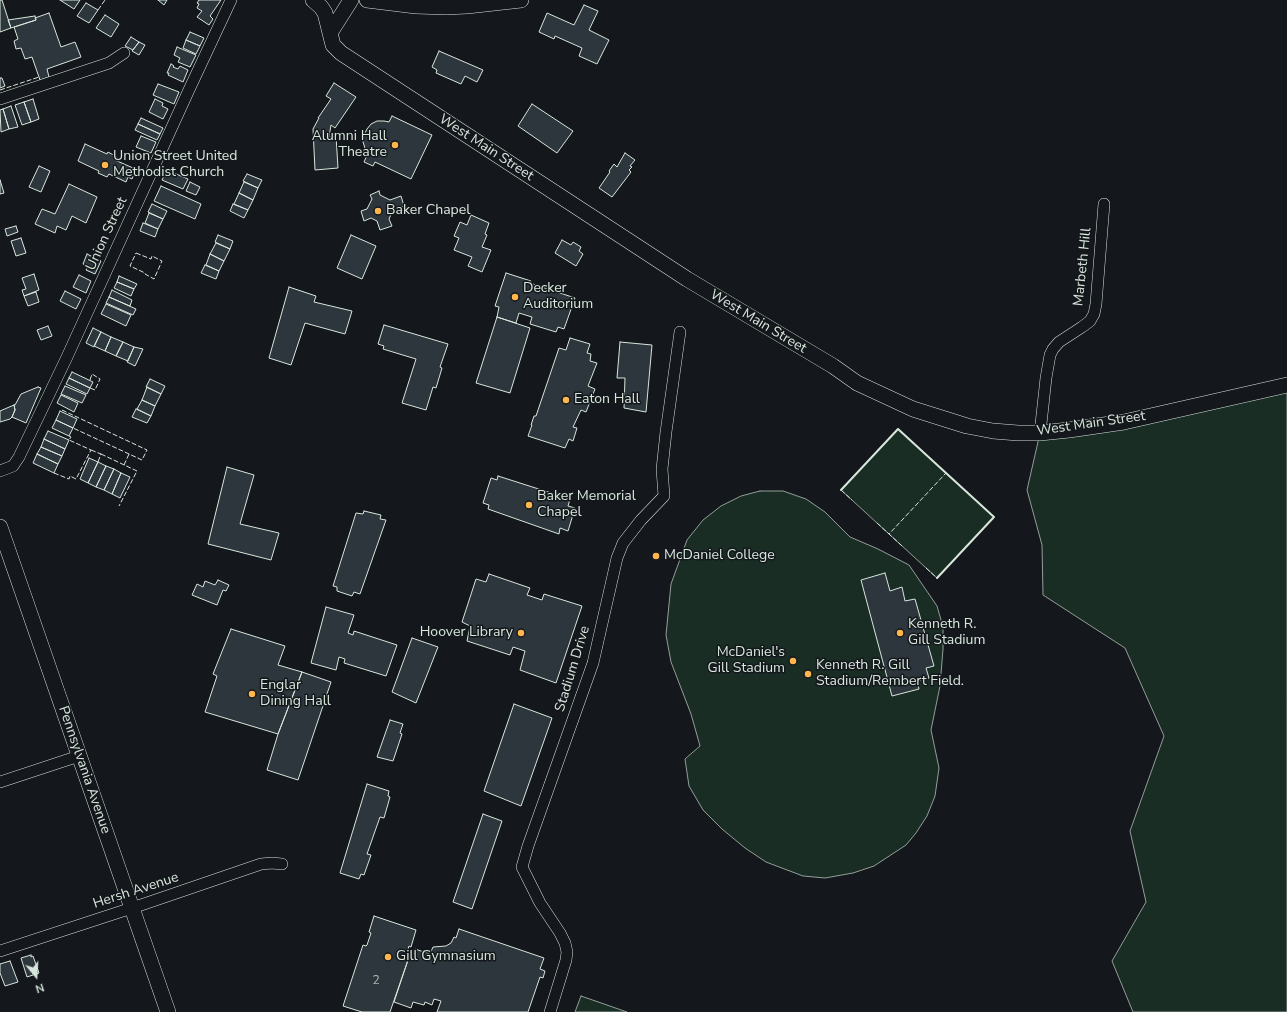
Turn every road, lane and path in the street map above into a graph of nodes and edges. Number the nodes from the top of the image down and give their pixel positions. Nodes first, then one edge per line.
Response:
1 (231, 0) edge
2 (313, 0) edge
3 (351, 0) edge
4 (367, 0) edge
5 (521, 0) edge
6 (330, 33) junction
7 (124, 53) dead end
8 (0, 99) edge
9 (1104, 204) dead end
10 (680, 332) dead end
11 (1287, 385) edge
12 (1040, 433) junction
13 (0, 471) edge
14 (0, 527) edge
15 (79, 756) junction
16 (0, 782) edge
17 (282, 864) dead end
18 (131, 908) junction
19 (0, 951) edge
20 (168, 1012) edge
21 (550, 1012) edge

1 - 13 street, Union Street
2 - 6 street, West Main Street
3 - 6 street
4 - 5 street
6 - 12 street, West Main Street
7 - 8 street
9 - 12 street, Marbeth Hill
10 - 21 street, Stadium Drive
11 - 12 street, West Main Street
14 - 15 street, Pennsylvania Avenue
15 - 16 street
15 - 18 street, Pennsylvania Avenue
17 - 18 street, Hersh Avenue
18 - 19 street, Hersh Avenue
18 - 20 street, Pennsylvania Avenue

